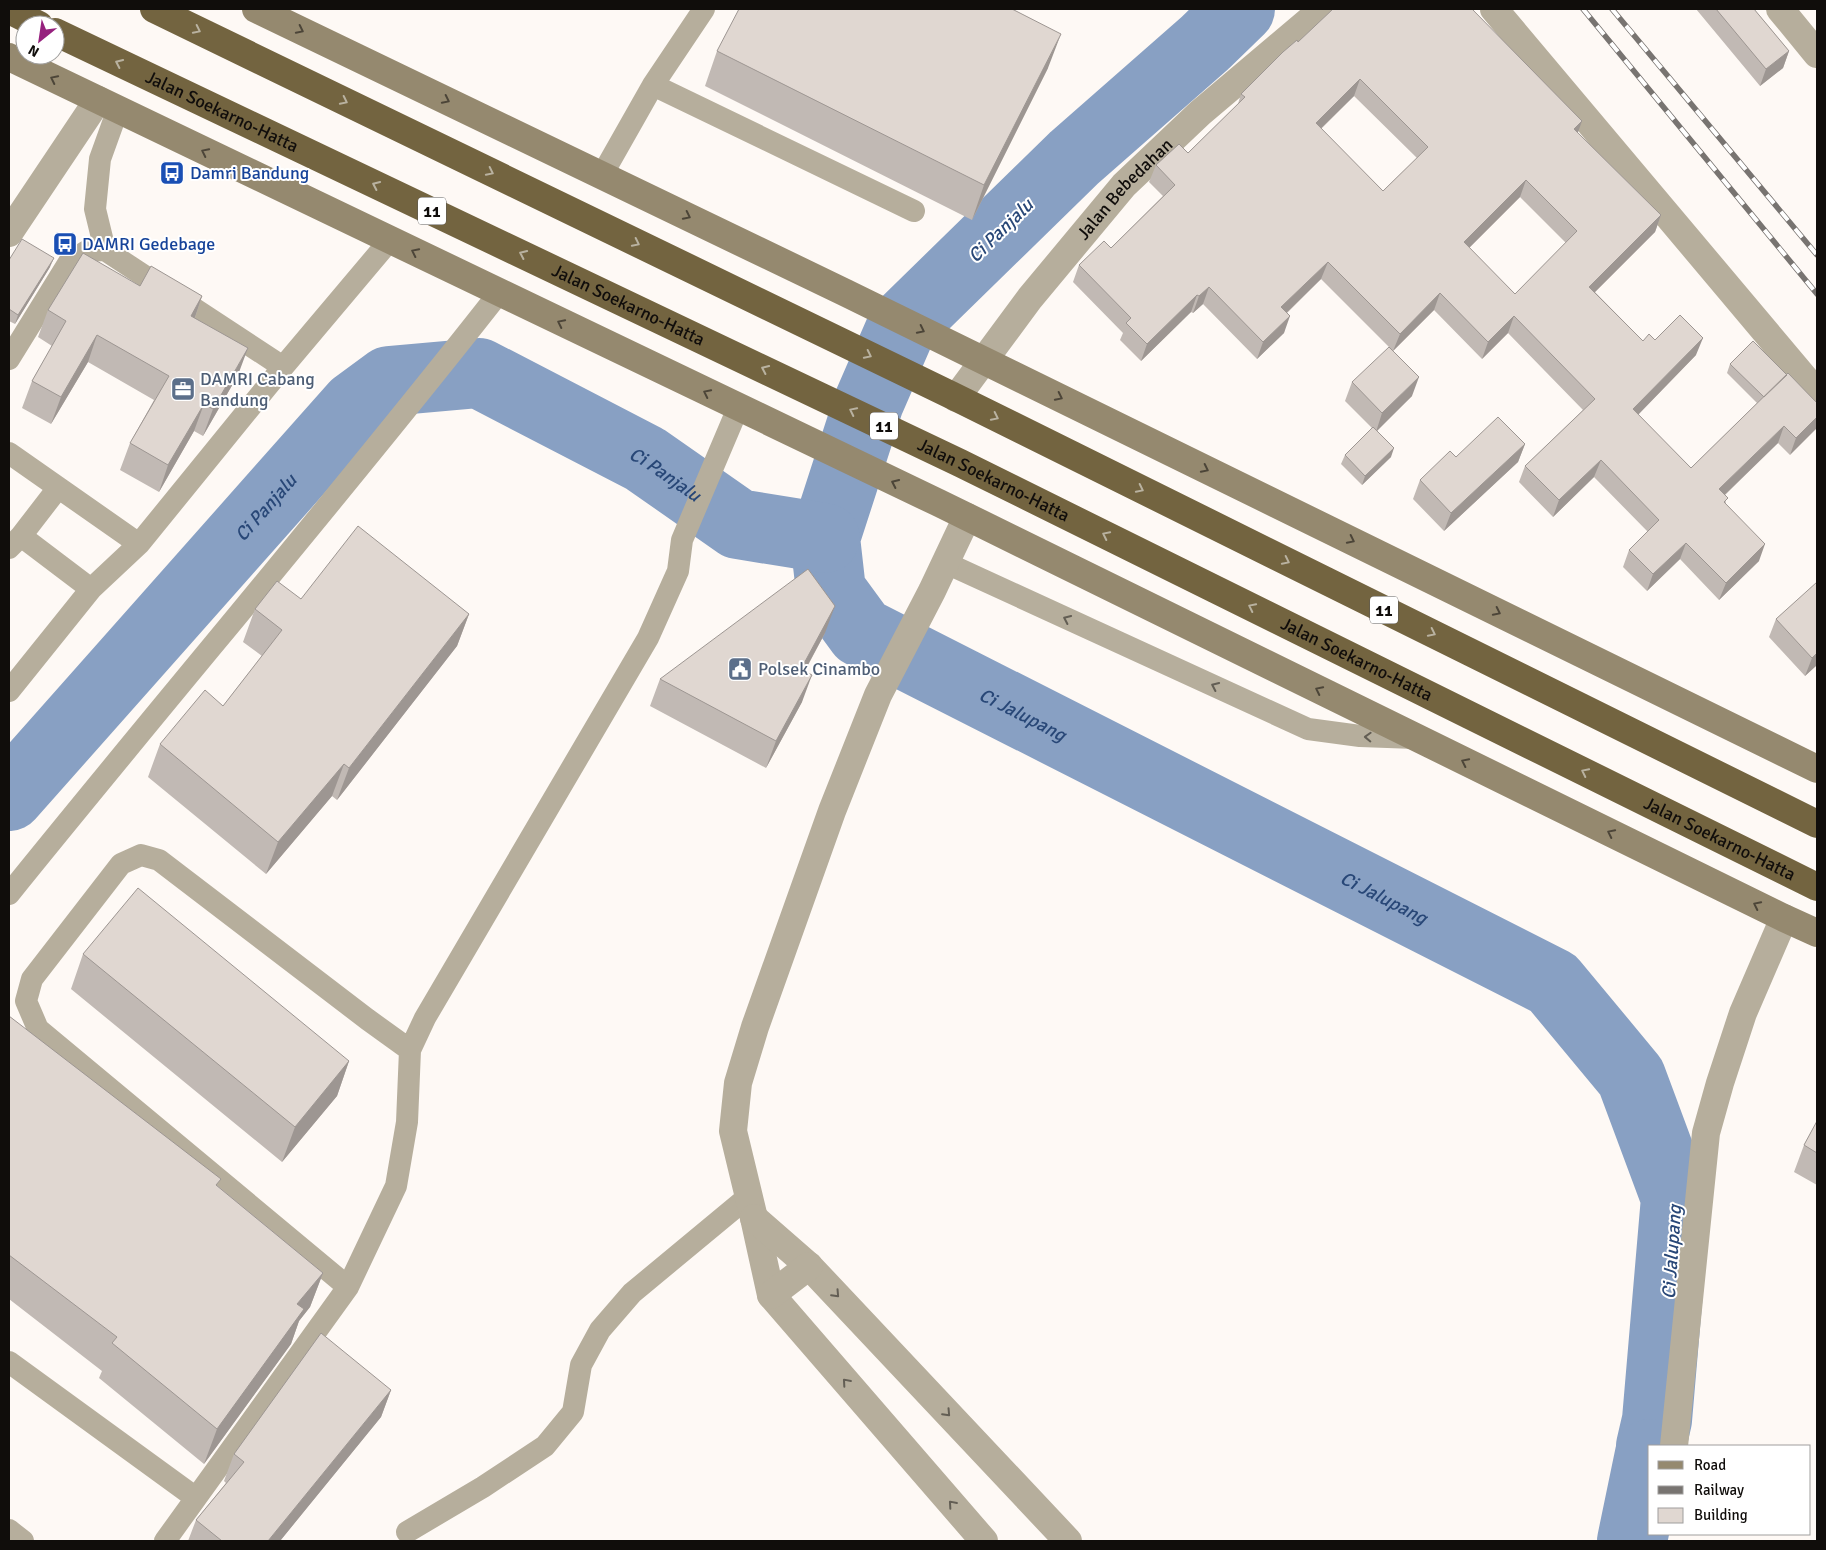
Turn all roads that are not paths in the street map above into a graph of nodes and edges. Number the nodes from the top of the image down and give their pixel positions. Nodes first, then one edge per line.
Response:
1 (154, 9) edge
2 (256, 9) edge
3 (704, 9) edge
4 (1323, 9) edge
5 (1494, 9) edge
6 (1780, 9) edge
7 (65, 37) edge
8 (1817, 54) edge
9 (9, 57) edge
10 (652, 84) junction
11 (108, 104) junction
12 (602, 175) junction
13 (914, 212) dead end
14 (9, 233) edge
15 (390, 240) junction
16 (105, 250) junction
17 (499, 293) junction
18 (976, 357) junction
19 (9, 360) edge
20 (283, 367) junction
21 (1817, 393) edge
22 (954, 397) junction
23 (738, 408) junction
24 (9, 452) edge
25 (58, 488) junction
26 (967, 518) junction
27 (15, 542) edge
28 (139, 544) junction
29 (946, 564) junction
30 (91, 589) junction
31 (9, 690) edge
32 (1416, 738) junction
33 (1817, 769) edge
34 (1817, 824) edge
35 (1817, 887) edge
36 (9, 894) edge
37 (1784, 918) junction
38 (1817, 933) edge
39 (410, 1050) junction
40 (752, 1207) junction
41 (809, 1266) junction
42 (348, 1287) junction
43 (771, 1295) junction
44 (9, 1362) edge
45 (1674, 1445) edge
46 (196, 1498) junction
47 (9, 1530) edge
48 (407, 1532) dead end
49 (23, 1541) edge
50 (165, 1541) edge
51 (984, 1541) edge
52 (1068, 1541) edge

1 -> 22 highway, 11
2 -> 12 main road
3 - 10 lane
4 - 18 street, Jalan Bebedahan
5 - 21 street
6 - 8 street
35 -> 7 highway, Jalan Soekarno-Hatta / 11
11 -> 9 main road
10 - 12 lane
10 - 13 lane
11 - 14 street
15 -> 11 main road
11 - 16 lane
12 -> 18 main road
17 -> 15 main road
15 - 20 lane
16 - 19 lane
16 - 20 lane
23 -> 17 main road
17 - 36 lane
18 - 22 street, Jalan Bebedahan
18 -> 33 main road
20 - 28 lane
22 -> 34 highway, 11
26 -> 23 main road
23 - 39 lane
24 - 25 lane
25 - 27 lane
25 - 28 lane
26 - 29 street
32 -> 26 main road
27 - 30 lane
28 - 30 lane
32 -> 29 lane
29 - 40 street
30 - 31 lane
37 -> 32 main road
37 - 38 main road
37 - 45 street
39 - 42 lane
39 - 42 lane
40 - 41 street
40 - 43 street
40 - 48 lane
41 - 43 street
41 -> 52 street
42 - 46 lane
51 -> 43 street
44 - 46 lane
46 - 50 lane
47 - 49 lane

